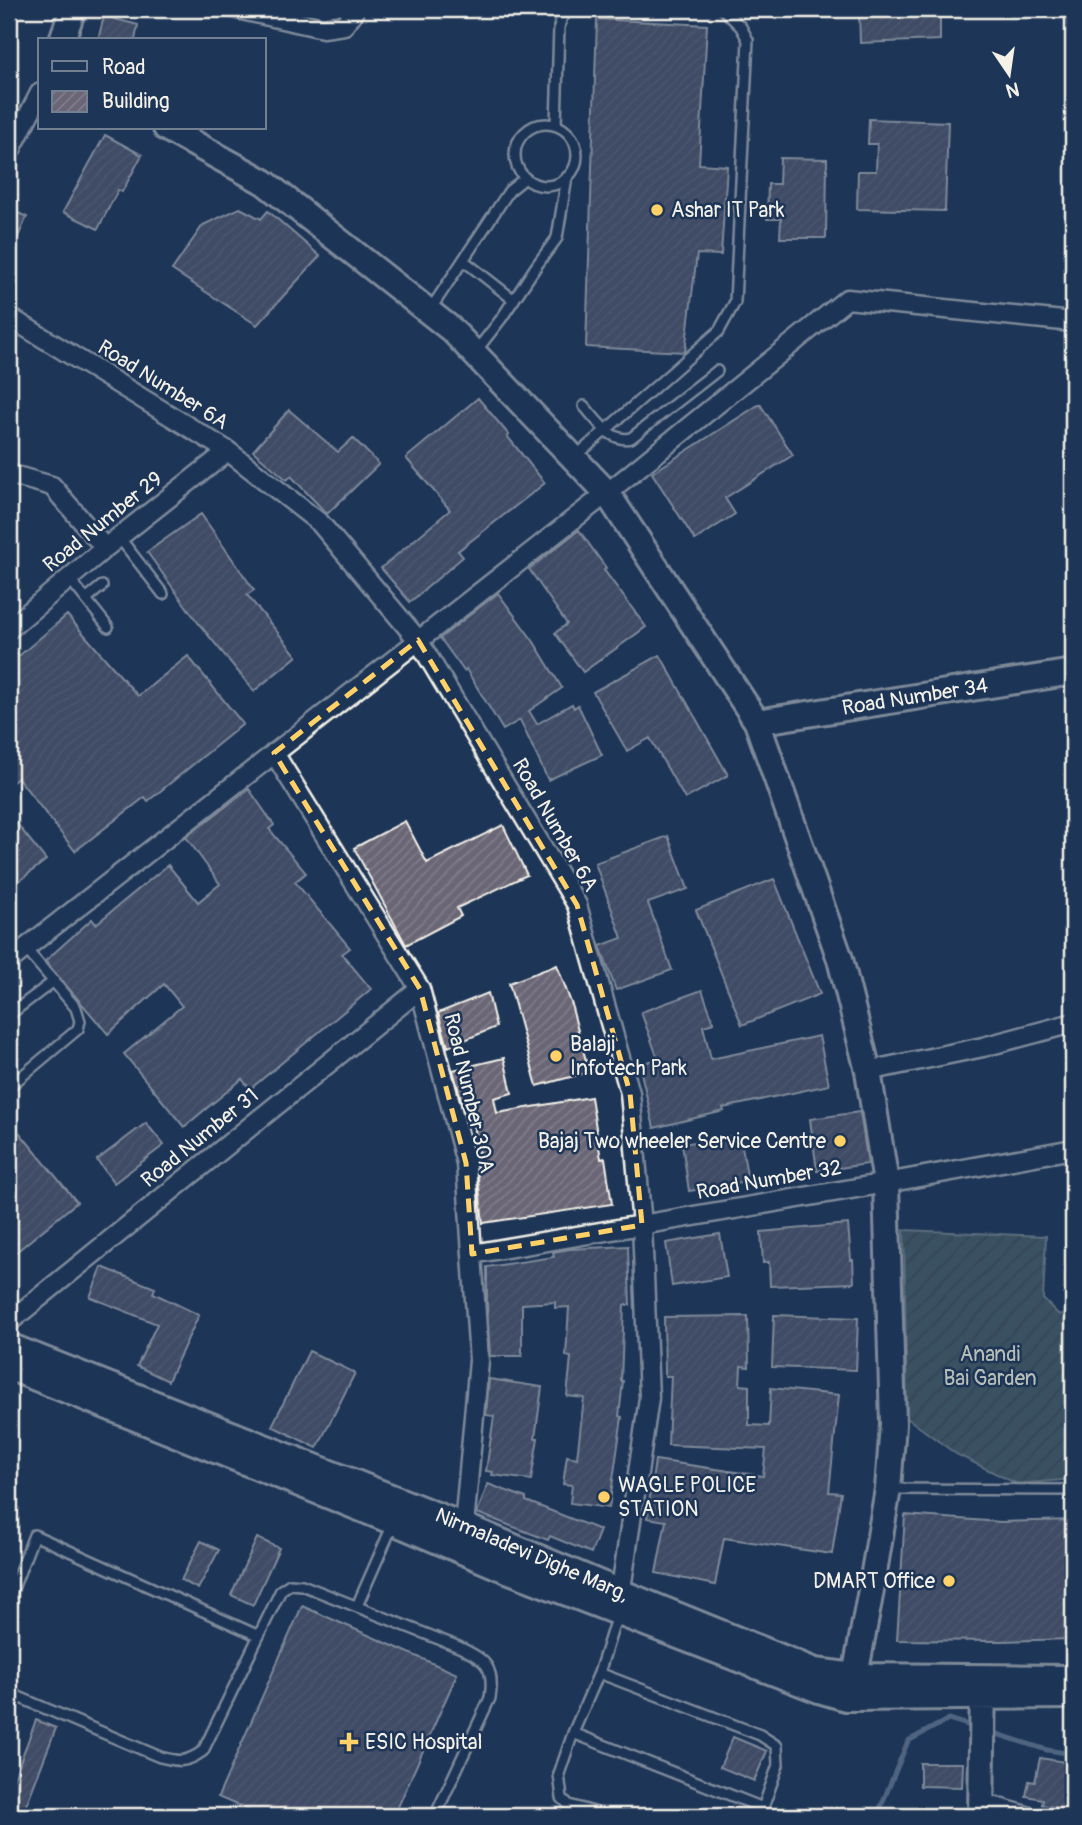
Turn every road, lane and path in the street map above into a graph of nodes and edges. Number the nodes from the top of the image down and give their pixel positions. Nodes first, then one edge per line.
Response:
1 (73, 9) edge
2 (237, 9) edge
3 (354, 9) edge
4 (571, 9) edge
5 (723, 9) edge
6 (63, 38) edge
7 (38, 97) edge
8 (556, 125) junction
9 (170, 130) edge
10 (10, 148) edge
11 (568, 177) junction
12 (525, 178) junction
13 (463, 260) junction
14 (514, 300) junction
15 (429, 312) junction
16 (9, 317) edge
17 (1073, 322) edge
18 (474, 353) junction
19 (717, 371) dead end
20 (584, 406) dead end
21 (606, 430) junction
22 (228, 451) junction
23 (574, 458) junction
24 (9, 474) edge
25 (607, 493) junction
26 (112, 542) junction
27 (69, 578) junction
28 (102, 586) dead end
29 (163, 594) dead end
30 (86, 599) junction
31 (108, 627) dead end
32 (9, 629) edge
33 (418, 640) junction
34 (1073, 672) edge
35 (757, 722) junction
36 (274, 753) junction
37 (25, 948) junction
38 (9, 961) edge
39 (54, 981) junction
40 (420, 989) junction
41 (9, 1015) edge
42 (1073, 1023) edge
43 (868, 1072) junction
44 (9, 1087) edge
45 (1073, 1149) edge
46 (886, 1183) junction
47 (642, 1225) junction
48 (472, 1254) junction
49 (9, 1322) edge
50 (9, 1346) edge
51 (9, 1367) edge
52 (888, 1489) junction
53 (1073, 1490) edge
54 (398, 1511) junction
55 (464, 1526) junction
56 (9, 1599) edge
57 (619, 1602) junction
58 (358, 1606) junction
59 (259, 1636) junction
60 (599, 1673) junction
61 (1073, 1678) edge
62 (851, 1687) junction
63 (983, 1687) junction
64 (9, 1693) edge
65 (1073, 1696) edge
66 (573, 1733) junction
67 (981, 1810) edge
68 (761, 1812) edge
69 (435, 1816) edge
70 (607, 1816) edge
71 (1027, 1816) edge

1 - 6 street
2 - 3 street
4 - 8 lane
5 - 21 lane
7 - 10 street
8 - 11 lane
8 - 12 lane
9 - 15 street
11 - 12 lane
11 - 14 lane
12 - 13 lane
13 - 14 lane
13 - 15 lane
14 - 18 lane
15 - 18 street
16 - 22 street, Road Number 6A
17 - 25 street
18 - 23 street
19 - 21 lane
20 - 21 lane
21 - 23 lane
22 - 26 street, Road Number 29
22 - 33 street, Road Number 6A
23 - 25 street
24 - 26 street
25 - 33 street
25 - 35 street
26 - 27 street, Road Number 29
26 - 29 lane
27 - 30 lane
27 - 32 street, Road Number 29
28 - 30 lane
30 - 31 lane
33 - 36 street
33 - 47 street, Road Number 6A
34 - 35 street, Road Number 34
35 - 43 street
36 - 37 street
36 - 40 street, Road Number 30A
37 - 38 street
37 - 39 lane
39 - 41 lane
39 - 44 lane
40 - 48 street, Road Number 30A
40 - 49 street, Road Number 31
42 - 43 street
43 - 46 street
45 - 46 street, Road Number 32
46 - 47 street, Road Number 32
46 - 52 street
47 - 48 street, Road Number 32
47 - 57 street, Road Number 6A
48 - 55 street, Road Number 30A
50 - 54 street, Nirmaladevi Dighe Marg,
51 - 54 street, Nirmaladevi Dighe Marg,
52 - 53 lane
52 - 62 street
54 - 55 street, Nirmaladevi Dighe Marg,
54 - 57 street, Nirmaladevi Dighe Marg,
54 - 58 lane
55 - 57 street, Nirmaladevi Dighe Marg,
56 - 59 lane
57 - 60 lane
57 - 62 street, Nirmaladevi Dighe Marg,
58 - 59 lane
58 - 69 lane
59 - 64 lane
60 - 66 lane
60 - 68 lane
61 - 63 street, Nirmaladevi Dighe Marg,
62 - 63 street, Nirmaladevi Dighe Marg,
63 - 65 street, Nirmaladevi Dighe Marg,
63 - 67 street
66 - 68 lane
66 - 70 lane
67 - 71 street

